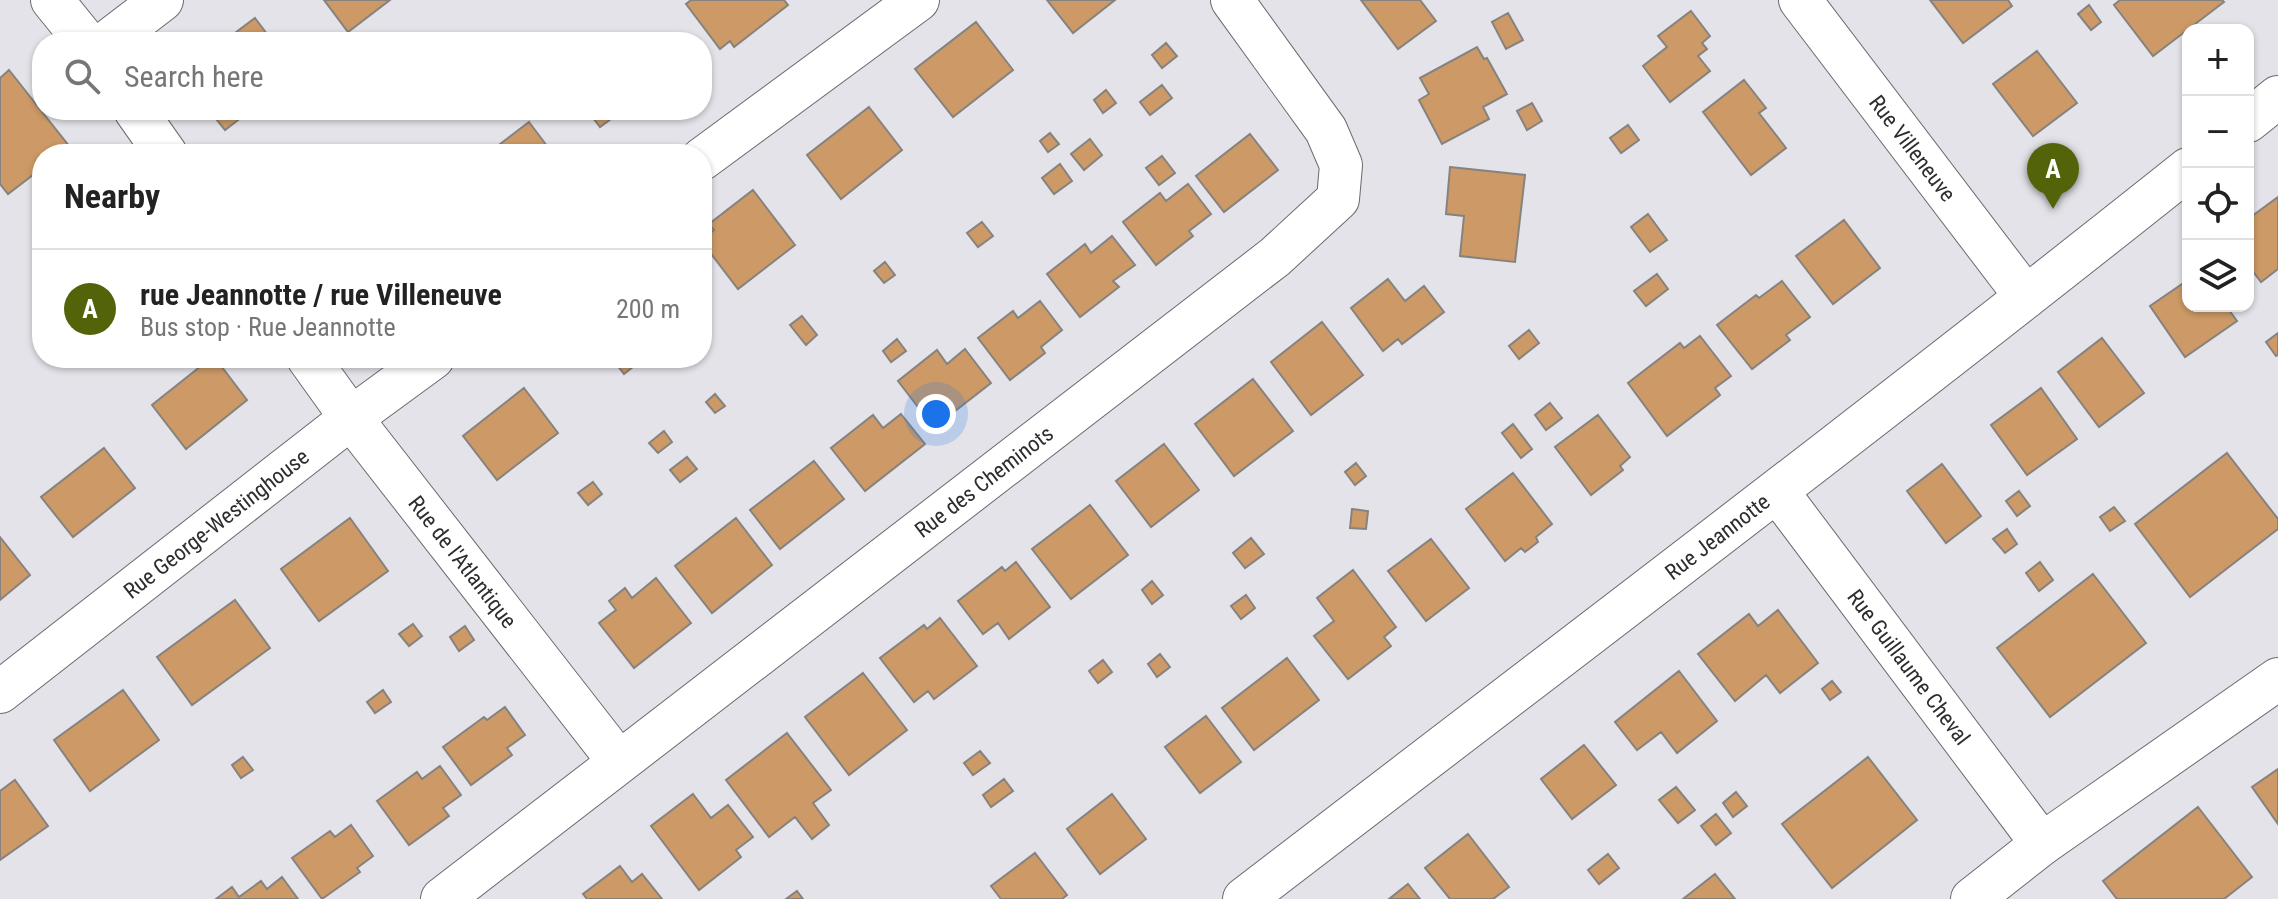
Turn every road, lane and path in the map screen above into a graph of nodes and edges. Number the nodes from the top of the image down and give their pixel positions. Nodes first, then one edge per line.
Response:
1 (52, 0) edge
2 (162, 0) edge
3 (918, 0) edge
4 (1232, 0) edge
5 (1800, 0) edge
6 (78, 32) edge
7 (120, 32) edge
8 (2278, 97) edge
9 (2254, 116) edge
10 (142, 120) edge
11 (159, 144) edge
12 (712, 152) edge
13 (2182, 174) edge
14 (2026, 297) junction
15 (315, 368) edge
16 (419, 368) edge
17 (351, 418) junction
18 (1777, 491) junction
19 (2278, 679) edge
20 (0, 692) edge
21 (619, 762) junction
22 (2042, 844) junction
23 (442, 899) edge
24 (1244, 899) edge
25 (1972, 899) edge

1 - 6 street
2 - 7 street
3 - 12 street
4 - 21 street, Rue des Cheminots
5 - 14 street, Rue Villeneuve
8 - 9 street
10 - 11 street
13 - 14 street, Rue Jeannotte
14 - 18 street, Rue Jeannotte
15 - 17 street, Rue de l'Atlantique
16 - 17 street, Rue George-Westinghouse
17 - 20 street, Rue George-Westinghouse
17 - 21 street, Rue de l'Atlantique
18 - 22 street, Rue Guillaume Cheval
18 - 24 street, Rue Jeannotte
19 - 22 street
21 - 23 street, Rue des Cheminots
22 - 25 street

